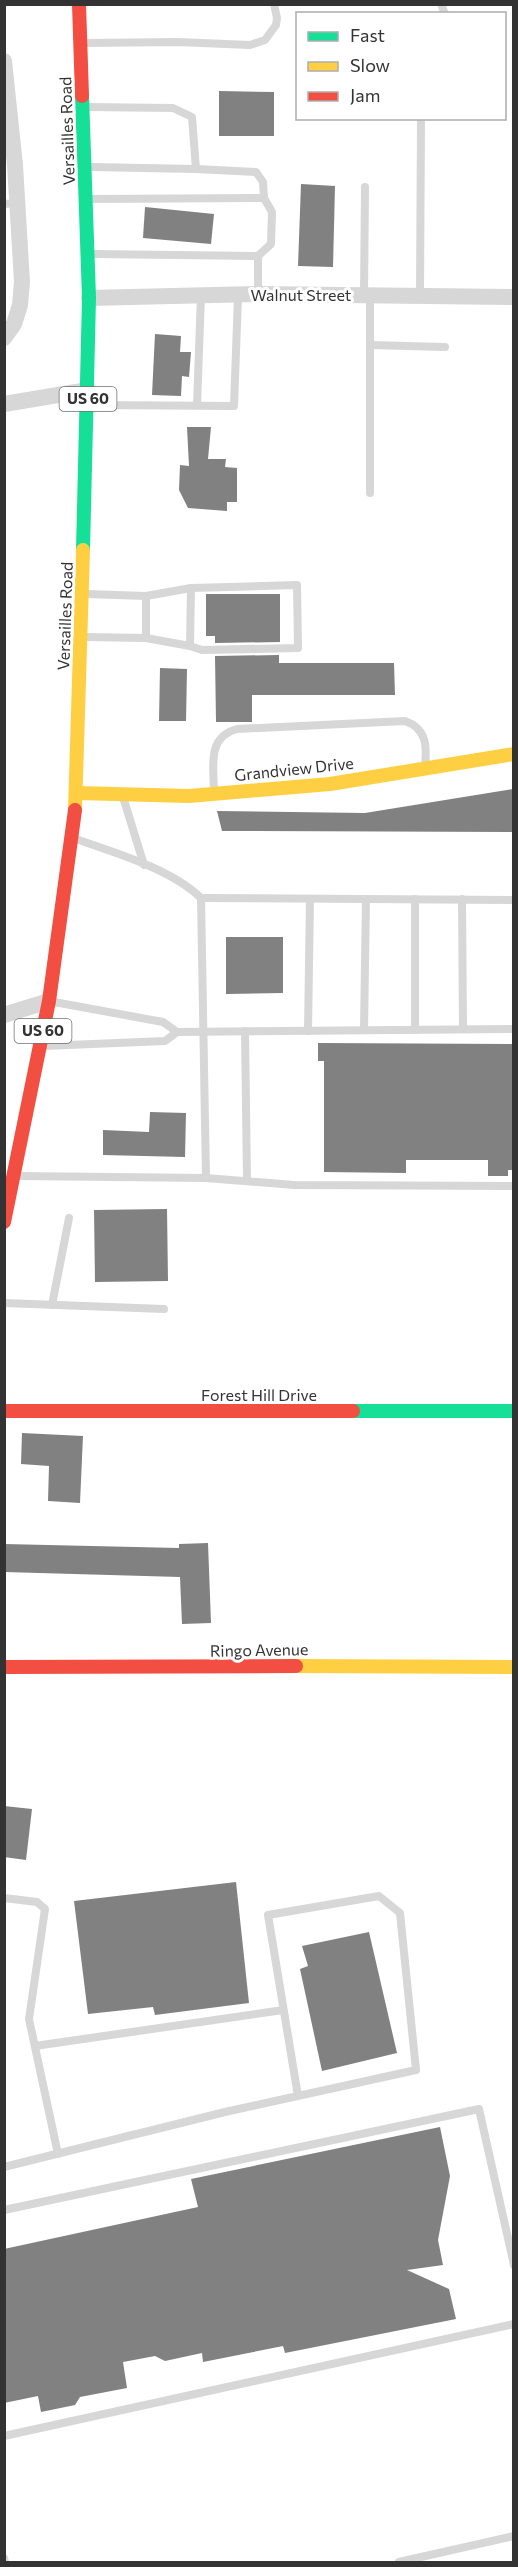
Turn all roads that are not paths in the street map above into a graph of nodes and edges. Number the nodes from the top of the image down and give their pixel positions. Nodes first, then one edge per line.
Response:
1 (79, 4) edge
2 (274, 4) edge
3 (81, 43) junction
4 (4, 62) edge
5 (83, 107) junction
6 (421, 120) edge
7 (86, 167) junction
8 (196, 169) junction
9 (365, 187) dead end
10 (264, 198) junction
11 (86, 199) junction
12 (11, 204) edge
13 (88, 254) junction
14 (258, 256) junction
15 (258, 294) junction
16 (201, 296) junction
17 (238, 296) junction
18 (367, 296) junction
19 (420, 296) junction
20 (513, 297) edge
21 (90, 298) junction
22 (4, 338) edge
23 (370, 345) junction
24 (445, 347) dead end
25 (88, 398) junction
26 (4, 404) edge
27 (197, 405) junction
28 (369, 493) dead end
29 (191, 588) junction
30 (82, 593) junction
31 (146, 596) junction
32 (81, 637) junction
33 (146, 638) junction
34 (190, 646) junction
35 (513, 754) edge
36 (424, 768) junction
37 (76, 793) junction
38 (122, 794) junction
39 (214, 794) junction
40 (71, 837) junction
41 (144, 865) junction
42 (201, 898) junction
43 (310, 899) junction
44 (366, 899) junction
45 (415, 899) junction
46 (462, 899) junction
47 (513, 900) edge
48 (49, 1001) junction
49 (4, 1015) edge
50 (463, 1029) junction
51 (513, 1029) edge
52 (364, 1030) junction
53 (415, 1030) junction
54 (245, 1031) junction
55 (309, 1031) junction
56 (177, 1032) junction
57 (204, 1032) junction
58 (40, 1046) junction
59 (14, 1176) junction
60 (206, 1178) junction
61 (247, 1181) junction
62 (513, 1186) edge
63 (69, 1218) dead end
64 (4, 1222) edge
65 (4, 1303) edge
66 (52, 1305) junction
67 (164, 1310) dead end
68 (4, 1411) edge
69 (513, 1411) edge
70 (513, 1667) edge
71 (4, 1668) edge
72 (4, 1899) edge
73 (284, 2010) junction
74 (35, 2046) junction
75 (298, 2096) junction
76 (58, 2154) junction
77 (4, 2167) edge
78 (4, 2210) edge
79 (513, 2265) edge
80 (513, 2324) edge
81 (4, 2436) edge
82 (513, 2536) edge
83 (399, 2562) edge

1 - 3 main road, Versailles Road / US 60
2 - 3 lane
3 - 5 main road, Versailles Road / US 60
4 - 12 street
5 - 7 main road, Versailles Road / US 60
5 - 8 lane
6 - 19 lane
7 - 8 lane
7 - 11 main road, Versailles Road / US 60
8 - 10 lane
9 - 18 lane
10 - 11 lane
10 - 14 lane
11 - 13 main road, Versailles Road / US 60
12 - 22 street
13 - 14 lane
13 - 21 main road, Versailles Road / US 60
14 - 15 lane
15 - 17 street, Walnut Street
15 - 18 street, Walnut Street
16 - 17 street, Walnut Street
16 - 21 street, Walnut Street
16 - 27 lane
17 - 27 lane
18 - 19 street, Walnut Street
18 - 23 lane
19 - 20 street, Walnut Street
21 - 25 main road, Versailles Road / US 60
23 - 24 lane
23 - 28 lane
25 - 26 street
25 - 27 lane
25 - 30 main road, Versailles Road / US 60
29 - 31 lane
29 - 34 lane
29 - 34 lane
30 - 31 lane
30 - 32 main road, Versailles Road / US 60
31 - 33 lane
32 - 33 lane
32 - 37 main road, Versailles Road / US 60
33 - 34 lane
35 - 36 main road, Grandview Drive
36 - 39 main road, Grandview Drive
36 - 39 lane
37 - 38 main road, Grandview Drive
37 - 40 main road, Versailles Road / US 60
38 - 39 main road, Grandview Drive
38 - 41 lane
40 - 41 lane
40 - 48 main road, Versailles Road / US 60
41 - 42 lane
42 - 43 lane
42 - 57 lane
43 - 44 lane
43 - 55 lane
44 - 45 lane
44 - 52 lane
45 - 46 lane
45 - 53 lane
46 - 47 lane
46 - 50 lane
48 - 49 street
48 - 56 lane
48 - 58 main road, Versailles Road / US 60
50 - 51 lane
50 - 53 lane
52 - 53 lane
52 - 55 lane
54 - 55 lane
54 - 57 lane
54 - 61 lane
56 - 57 lane
56 - 58 lane
57 - 60 lane
58 - 59 main road, Versailles Road / US 60
59 - 60 lane
59 - 64 main road, Versailles Road / US 60
60 - 61 lane
61 - 62 lane
63 - 66 lane
65 - 66 lane
66 - 67 lane
68 - 69 main road, Forest Hill Drive
70 - 71 main road, Ringo Avenue
72 - 74 lane
73 - 74 lane
73 - 75 lane
73 - 75 lane
74 - 76 lane
75 - 76 lane
76 - 77 lane
78 - 79 lane
80 - 81 lane
82 - 83 lane

